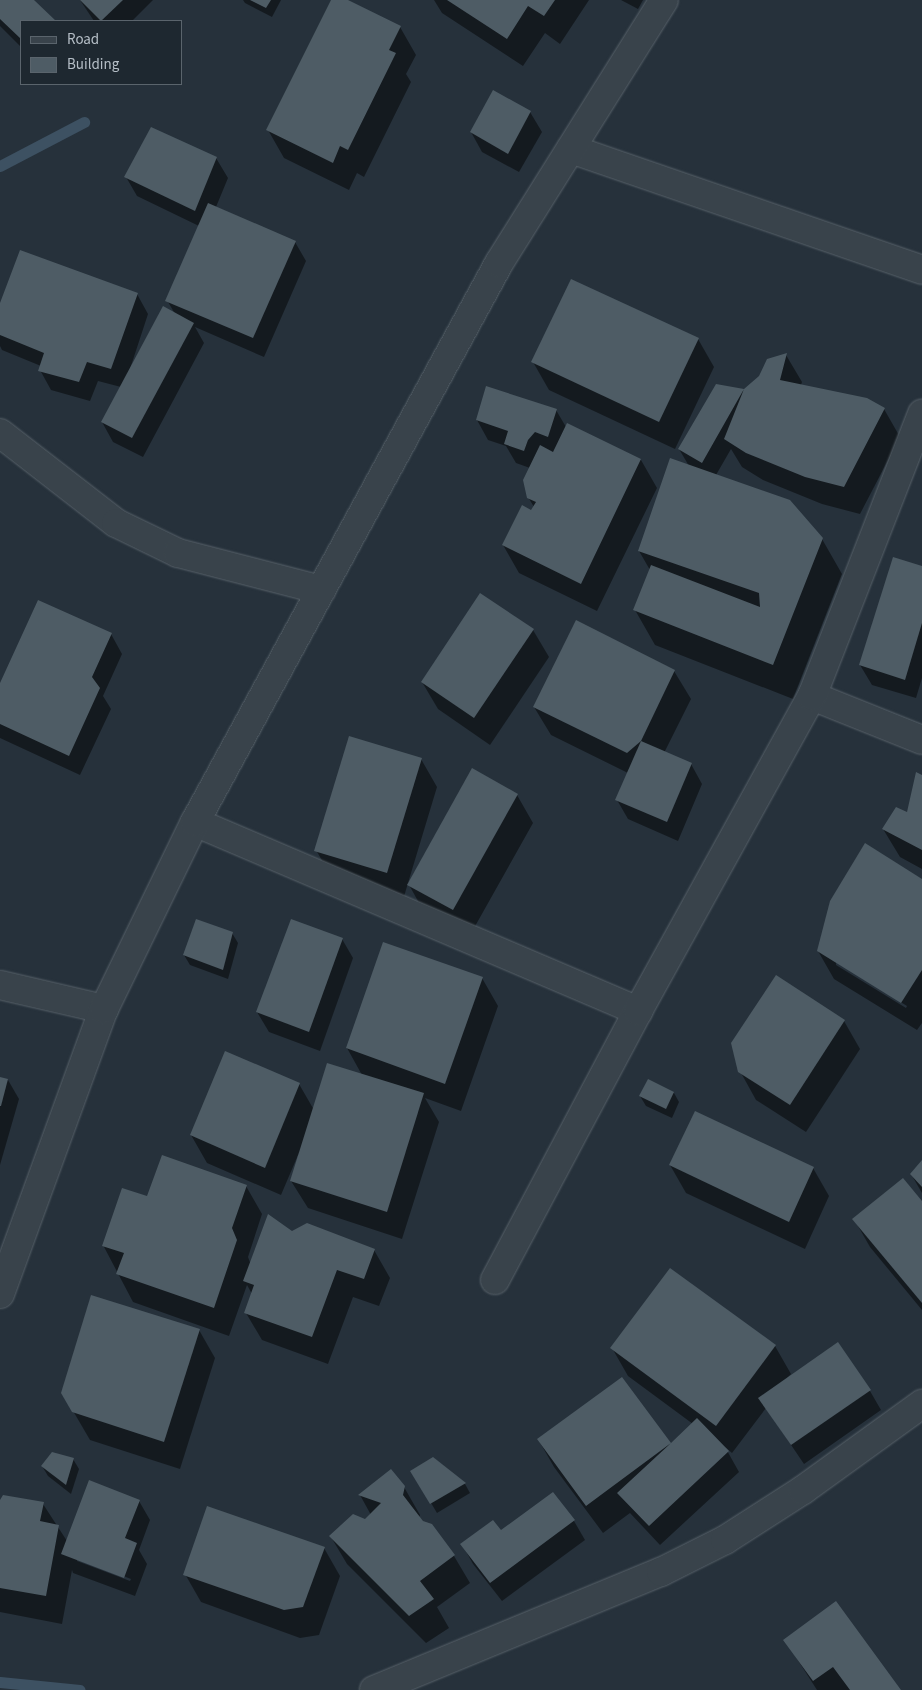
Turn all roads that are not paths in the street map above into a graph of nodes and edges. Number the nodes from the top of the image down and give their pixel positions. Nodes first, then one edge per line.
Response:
1 (664, 0) edge
2 (571, 149) junction
3 (922, 270) edge
4 (922, 414) edge
5 (0, 432) edge
6 (321, 590) junction
7 (812, 696) junction
8 (922, 740) edge
9 (195, 822) junction
10 (0, 985) edge
11 (104, 1009) junction
12 (638, 1012) junction
13 (495, 1280) dead end
14 (0, 1294) edge
15 (922, 1404) edge
16 (374, 1690) edge

1 - 2 street
2 - 3 street
2 - 6 street
4 - 7 street
5 - 6 street
6 - 9 street
7 - 8 street
7 - 12 street
9 - 11 street
9 - 12 street
10 - 11 street
11 - 14 street
12 - 13 street
15 - 16 street

